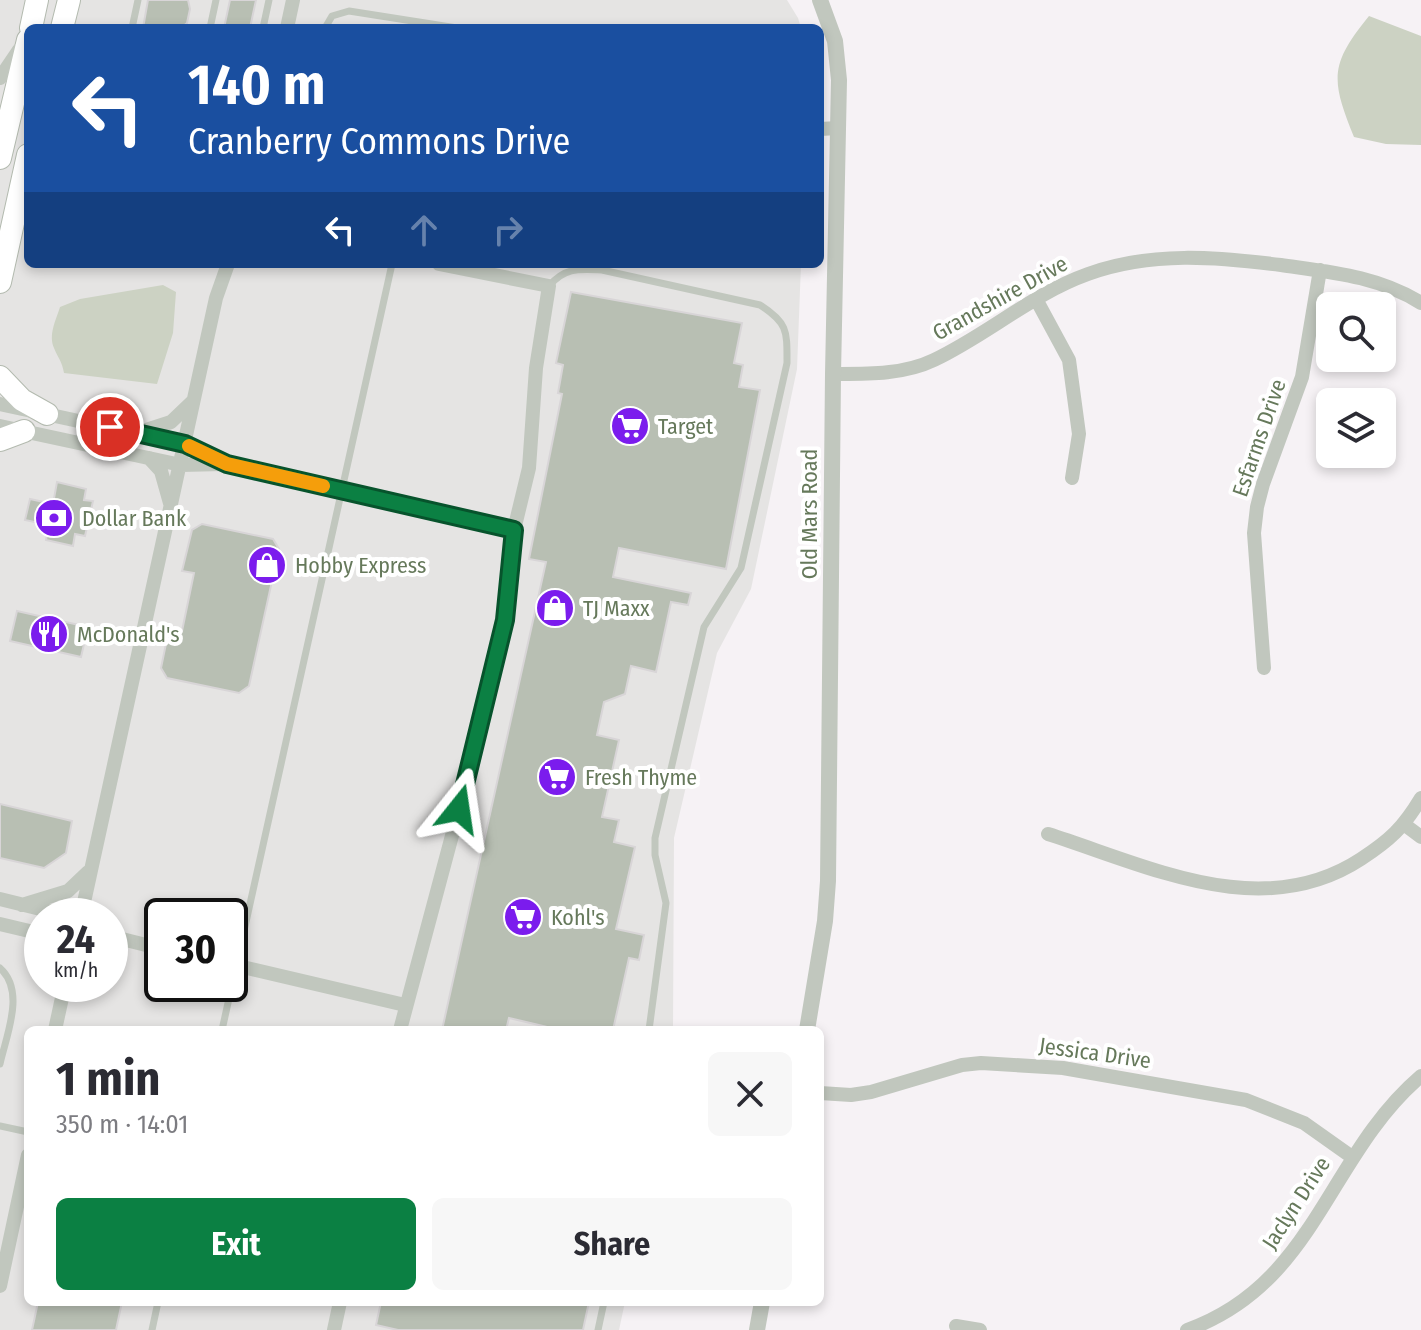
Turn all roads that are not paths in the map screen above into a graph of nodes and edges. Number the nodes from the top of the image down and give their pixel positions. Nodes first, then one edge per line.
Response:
1 (37, 0) edge
2 (69, 0) edge
3 (138, 0) edge
4 (216, 0) edge
5 (269, 0) edge
6 (293, 0) edge
7 (820, 0) edge
8 (31, 24) edge
9 (63, 24) edge
10 (133, 24) edge
11 (211, 24) edge
12 (264, 24) edge
13 (288, 24) edge
14 (327, 24) edge
15 (432, 24) edge
16 (24, 42) edge
17 (24, 56) edge
18 (0, 78) edge
19 (838, 128) junction
20 (824, 129) edge
21 (0, 158) edge
22 (24, 173) edge
23 (227, 268) edge
24 (391, 268) edge
25 (459, 268) edge
26 (1320, 270) junction
27 (0, 282) edge
28 (549, 286) junction
29 (1036, 299) junction
30 (1421, 303) edge
31 (833, 374) junction
32 (0, 377) edge
33 (195, 397) junction
34 (0, 404) edge
35 (47, 414) junction
36 (0, 426) edge
37 (24, 431) junction
38 (135, 433) junction
39 (0, 440) edge
40 (185, 444) junction
41 (148, 458) junction
42 (227, 464) junction
43 (181, 465) junction
44 (1072, 478) dead end
45 (342, 491) junction
46 (171, 510) junction
47 (514, 530) junction
48 (1264, 668) dead end
49 (1421, 798) edge
50 (1405, 825) junction
51 (1048, 834) dead end
52 (1421, 837) edge
53 (92, 865) junction
54 (85, 898) edge
55 (0, 899) edge
56 (248, 900) edge
57 (22, 905) joint
58 (0, 924) edge
59 (24, 931) edge
60 (0, 968) edge
61 (248, 968) edge
62 (61, 1002) edge
63 (227, 1002) edge
64 (405, 1005) junction
65 (56, 1026) edge
66 (223, 1026) edge
67 (401, 1026) edge
68 (650, 1026) edge
69 (808, 1026) edge
70 (0, 1064) edge
71 (1421, 1076) edge
72 (824, 1093) edge
73 (0, 1126) edge
74 (24, 1131) edge
75 (1352, 1157) junction
76 (24, 1174) edge
77 (0, 1286) edge
78 (157, 1306) edge
79 (339, 1306) edge
80 (603, 1306) edge
81 (761, 1306) edge
82 (956, 1326) dead end
83 (152, 1330) edge
84 (334, 1330) edge
85 (598, 1330) edge
86 (757, 1330) edge
87 (980, 1330) edge
88 (1187, 1330) edge

1 - 8 main road
2 - 9 main road
3 - 10 lane
4 - 11 lane
5 - 12 lane
6 - 13 street
7 - 19 street, Old Mars Road
14 - 15 lane
16 - 18 street
17 - 21 main road
19 - 20 street
19 - 31 street, Old Mars Road
22 - 27 main road
23 - 33 street
24 - 45 lane
25 - 28 street
26 - 29 street, Grandshire Drive
26 - 30 street, Grandshire Drive
26 - 48 street, Esfarms Drive
28 - 47 street
28 - 68 lane
29 - 31 street, Grandshire Drive
29 - 44 street
31 - 69 street, Old Mars Road
32 - 35 main road
33 - 38 street
33 - 40 street
34 - 35 street
35 - 38 street
36 - 37 street
37 - 39 main road
37 - 41 street
38 - 40 street
40 - 42 street
40 - 43 street
41 - 43 street
41 - 46 street
42 - 43 street
42 - 45 lane
43 - 46 street
45 - 47 lane
45 - 56 lane
46 - 53 street
47 - 64 street
49 - 50 street
50 - 51 street
50 - 52 street
53 - 54 street
53 - 57 street
55 - 57 street
58 - 59 street
60 - 70 lane
61 - 64 street
62 - 65 street
63 - 66 lane
64 - 67 street
71 - 75 street, Jaclyn Drive
72 - 75 street, Jessica Drive
73 - 74 lane
75 - 88 street, Jaclyn Drive
76 - 77 street
78 - 83 lane
79 - 84 street
80 - 85 lane
81 - 86 street
82 - 87 street

